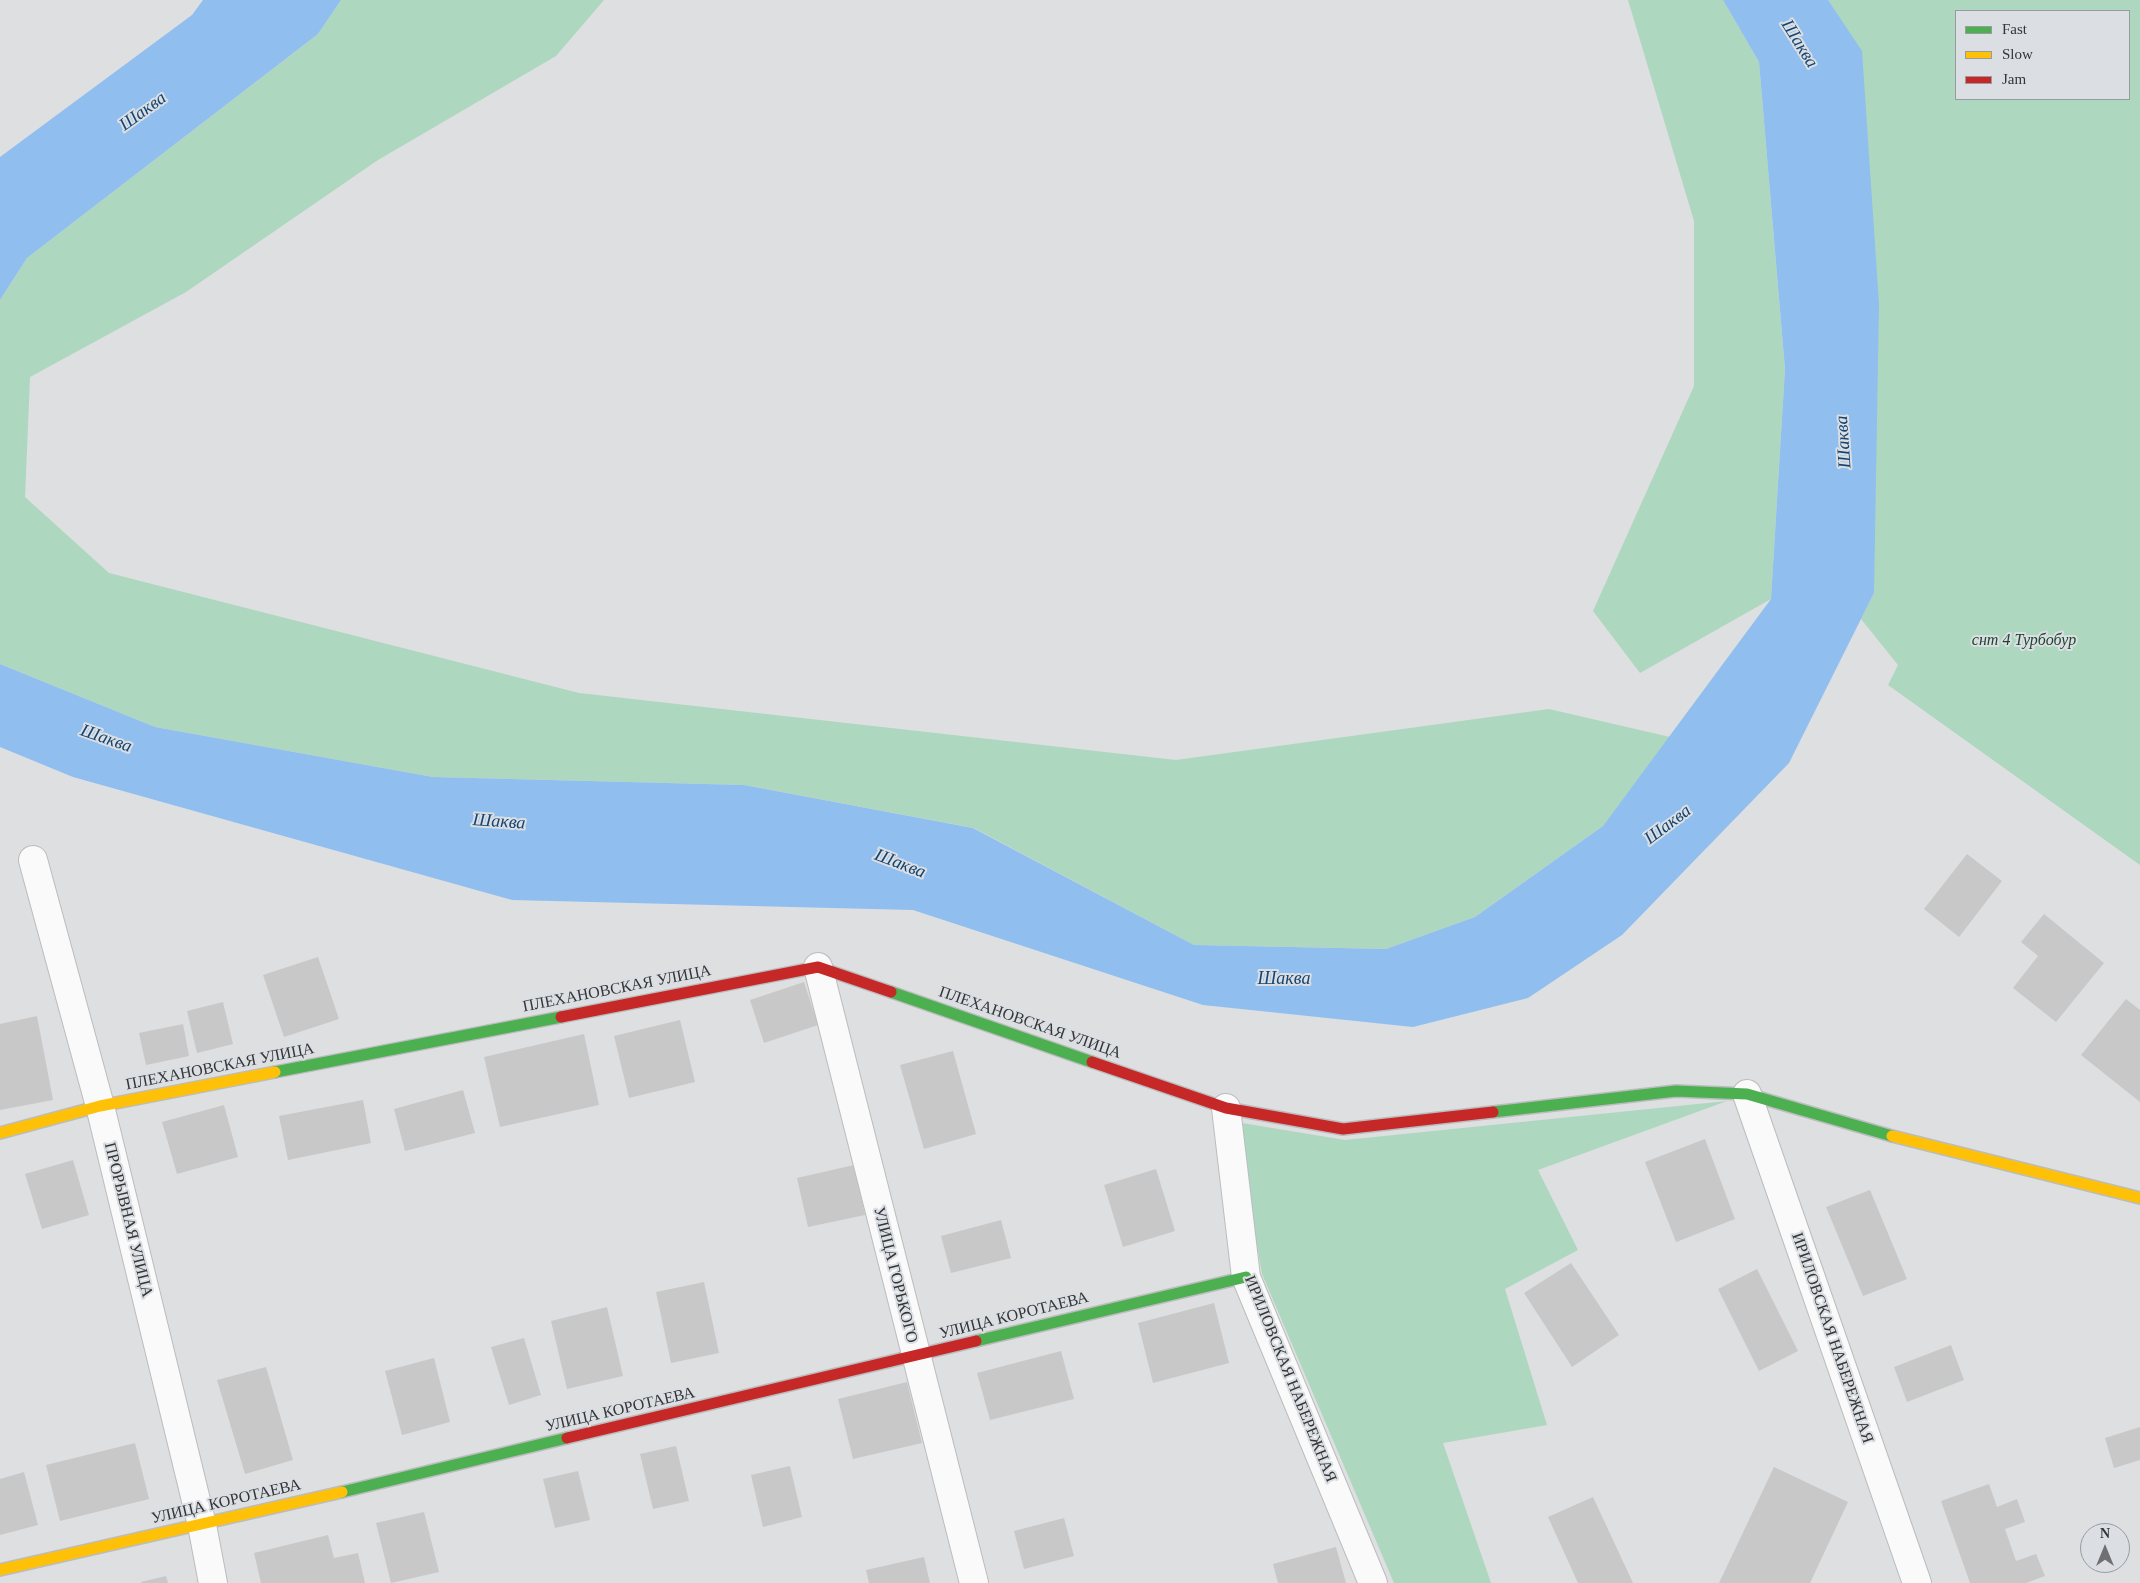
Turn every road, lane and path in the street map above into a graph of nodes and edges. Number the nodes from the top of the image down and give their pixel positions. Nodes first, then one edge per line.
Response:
1 (33, 860) dead end
2 (818, 967) junction
3 (1747, 1094) junction
4 (100, 1106) junction
5 (1226, 1108) junction
6 (0, 1133) edge
7 (2140, 1198) edge
8 (1246, 1277) junction
9 (916, 1357) junction
10 (202, 1525) junction
11 (0, 1570) edge
12 (213, 1583) edge
13 (974, 1583) edge
14 (1373, 1583) edge
15 (1916, 1583) edge

1 - 4 street, ПРОРЫВНАЯ УЛИЦА
2 - 4 street, ПЛЕХАНОВСКАЯ УЛИЦА
2 - 5 street, ПЛЕХАНОВСКАЯ УЛИЦА
2 - 9 street, УЛИЦА ГОРЬКОГО
3 - 5 street, ПЛЕХАНОВСКАЯ УЛИЦА
3 - 7 street, ПЛЕХАНОВСКАЯ УЛИЦА
3 - 15 street, ИРИЛОВСКАЯ НАБЕРЕЖНАЯ
4 - 6 street, ПЛЕХАНОВСКАЯ УЛИЦА
4 - 10 street, ПРОРЫВНАЯ УЛИЦА
5 - 8 street, ИРИЛОВСКАЯ НАБЕРЕЖНАЯ
8 - 9 street, УЛИЦА КОРОТАЕВА
8 - 14 street, ИРИЛОВСКАЯ НАБЕРЕЖНАЯ
9 - 10 street, УЛИЦА КОРОТАЕВА
9 - 13 street, УЛИЦА ГОРЬКОГО
10 - 11 street, УЛИЦА КОРОТАЕВА
10 - 12 street, ПРОРЫВНАЯ УЛИЦА

